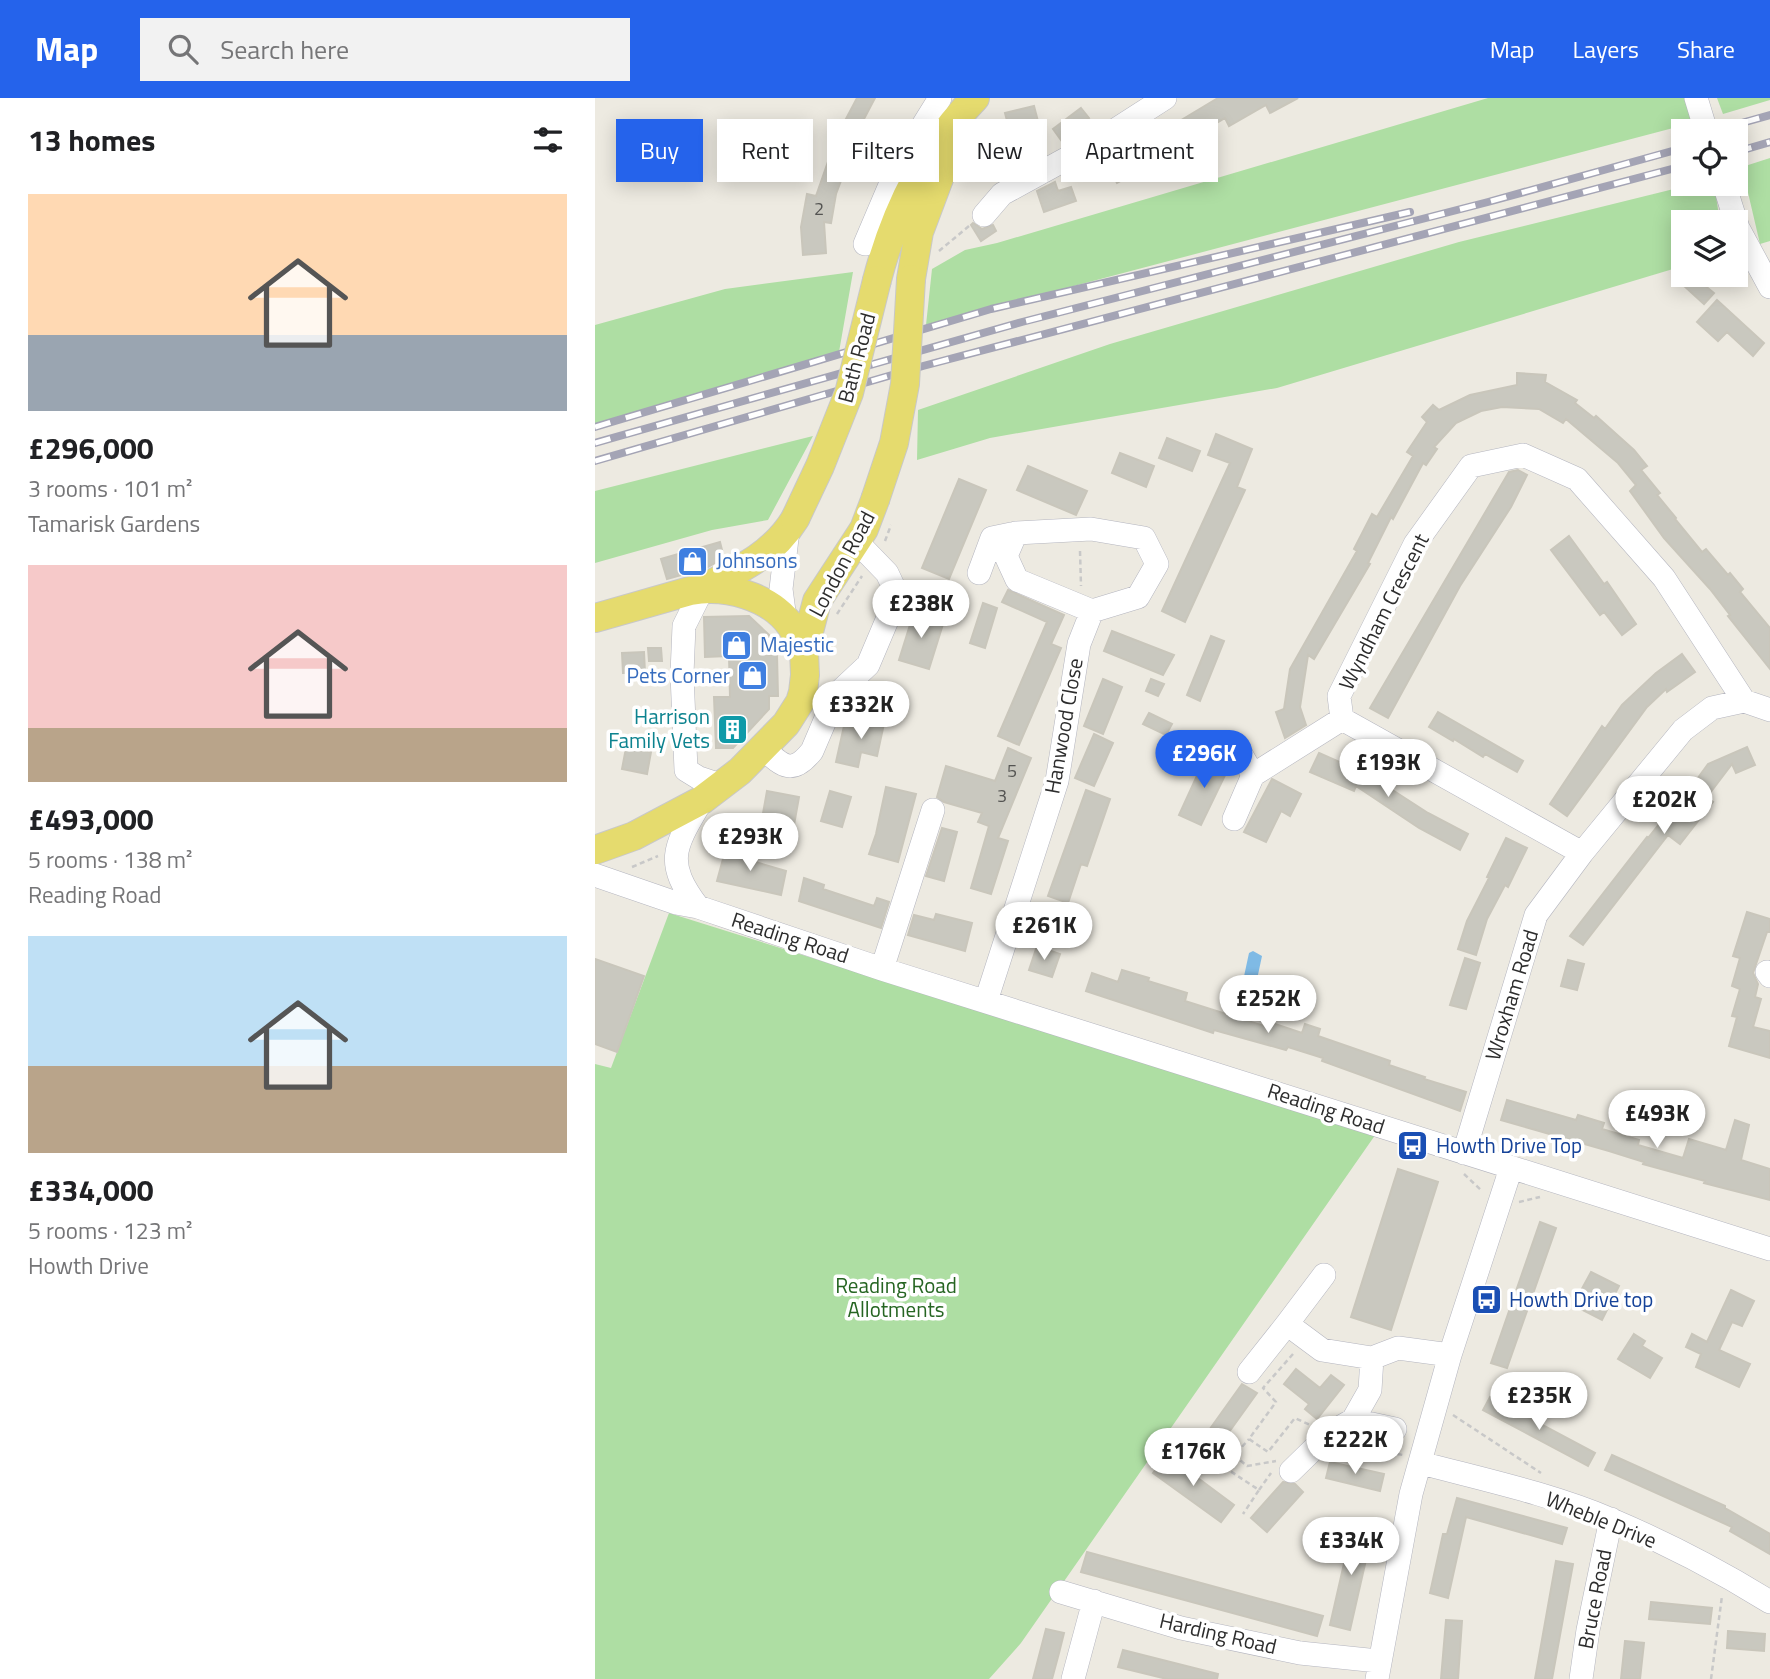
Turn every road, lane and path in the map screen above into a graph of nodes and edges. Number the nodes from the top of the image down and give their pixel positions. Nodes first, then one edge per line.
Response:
1 (940, 98) edge
2 (975, 98) edge
3 (1165, 98) edge
4 (1696, 98) edge
5 (1702, 119) edge
6 (986, 182) edge
7 (1002, 194) junction
8 (1728, 196) edge
9 (984, 215) joint
10 (865, 244) dead end
11 (934, 257) dead end
12 (1769, 286) edge
13 (791, 524) junction
14 (1080, 530) junction
15 (1016, 533) junction
16 (857, 542) junction
17 (867, 570) dead end
18 (979, 573) dead end
19 (703, 589) junction
20 (1087, 609) junction
21 (835, 617) dead end
22 (595, 618) edge
23 (785, 618) junction
24 (804, 651) junction
25 (1744, 701) junction
26 (1770, 709) edge
27 (1342, 719) junction
28 (1237, 747) dead end
29 (764, 749) junction
30 (1253, 775) junction
31 (714, 806) junction
32 (933, 810) dead end
33 (1234, 819) dead end
34 (595, 850) edge
35 (664, 853) dead end
36 (1582, 853) junction
37 (624, 870) dead end
38 (595, 875) edge
39 (698, 907) junction
40 (882, 969) junction
41 (986, 1001) junction
42 (1464, 1153) junction
43 (1511, 1168) junction
44 (1770, 1249) edge
45 (1324, 1275) dead end
46 (1287, 1324) junction
47 (1306, 1339) junction
48 (1450, 1355) junction
49 (1372, 1358) junction
50 (1249, 1372) dead end
51 (1437, 1404) junction
52 (1353, 1420) junction
53 (1395, 1429) dead end
54 (1178, 1432) dead end
55 (1249, 1439) junction
56 (1335, 1439) junction
57 (1234, 1455) junction
58 (1415, 1460) junction
59 (1224, 1468) junction
60 (1291, 1471) dead end
61 (1541, 1473) dead end
62 (1259, 1490) junction
63 (1243, 1514) dead end
64 (1611, 1519) junction
65 (1730, 1577) junction
66 (1061, 1592) dead end
67 (1094, 1601) junction
68 (1770, 1602) edge
69 (1378, 1670) edge
70 (1073, 1679) edge
71 (1581, 1679) edge
72 (1711, 1679) edge

1 - 10 street
2 - 13 main road, Bath Road, bridge
2 - 16 main road, London Road, bridge
3 - 7 street
4 - 5 street
6 - 7 path
7 - 9 street
8 - 12 street
9 - 11 path
13 - 19 main road, Bath Road
13 - 23 street
14 - 15 street
14 - 20 path
14 - 20 street
15 - 18 street
15 - 20 street
16 - 24 main road, London Road
16 - 29 street
17 - 21 path
19 - 22 main road
19 - 23 main road
19 - 31 street
20 - 41 street, Hanwood Close
23 - 24 main road
24 - 29 main road, London Road
25 - 26 street
25 - 27 street, Wyndham Crescent
25 - 36 street, Wroxham Road
27 - 30 street
27 - 36 street, Wyndham Crescent
28 - 30 street
29 - 31 main road, London Road
30 - 33 street
31 - 34 main road, London Road
31 - 39 street
32 - 40 street
35 - 37 path
36 - 42 street, Wroxham Road
38 - 39 street, Reading Road
39 - 40 street, Reading Road
40 - 41 street, Reading Road
41 - 42 street, Reading Road
42 - 43 street, Reading Road
43 - 44 street, Reading Road
43 - 48 street
45 - 46 street
46 - 47 street
46 - 50 street
47 - 49 street
47 - 55 path
48 - 49 street
48 - 51 street
49 - 52 street
51 - 58 street
51 - 61 path
52 - 53 street
52 - 56 street
54 - 59 path
55 - 56 path
55 - 57 path
56 - 58 path
56 - 60 street
57 - 59 path
57 - 62 path
58 - 64 street, Wheble Drive
58 - 69 street
59 - 62 path
62 - 63 path
64 - 65 street, Wheble Drive
64 - 71 street, Bruce Road
65 - 68 street, Wheble Drive
65 - 72 path
66 - 67 street, Harding Road
67 - 69 street, Harding Road
67 - 70 street

